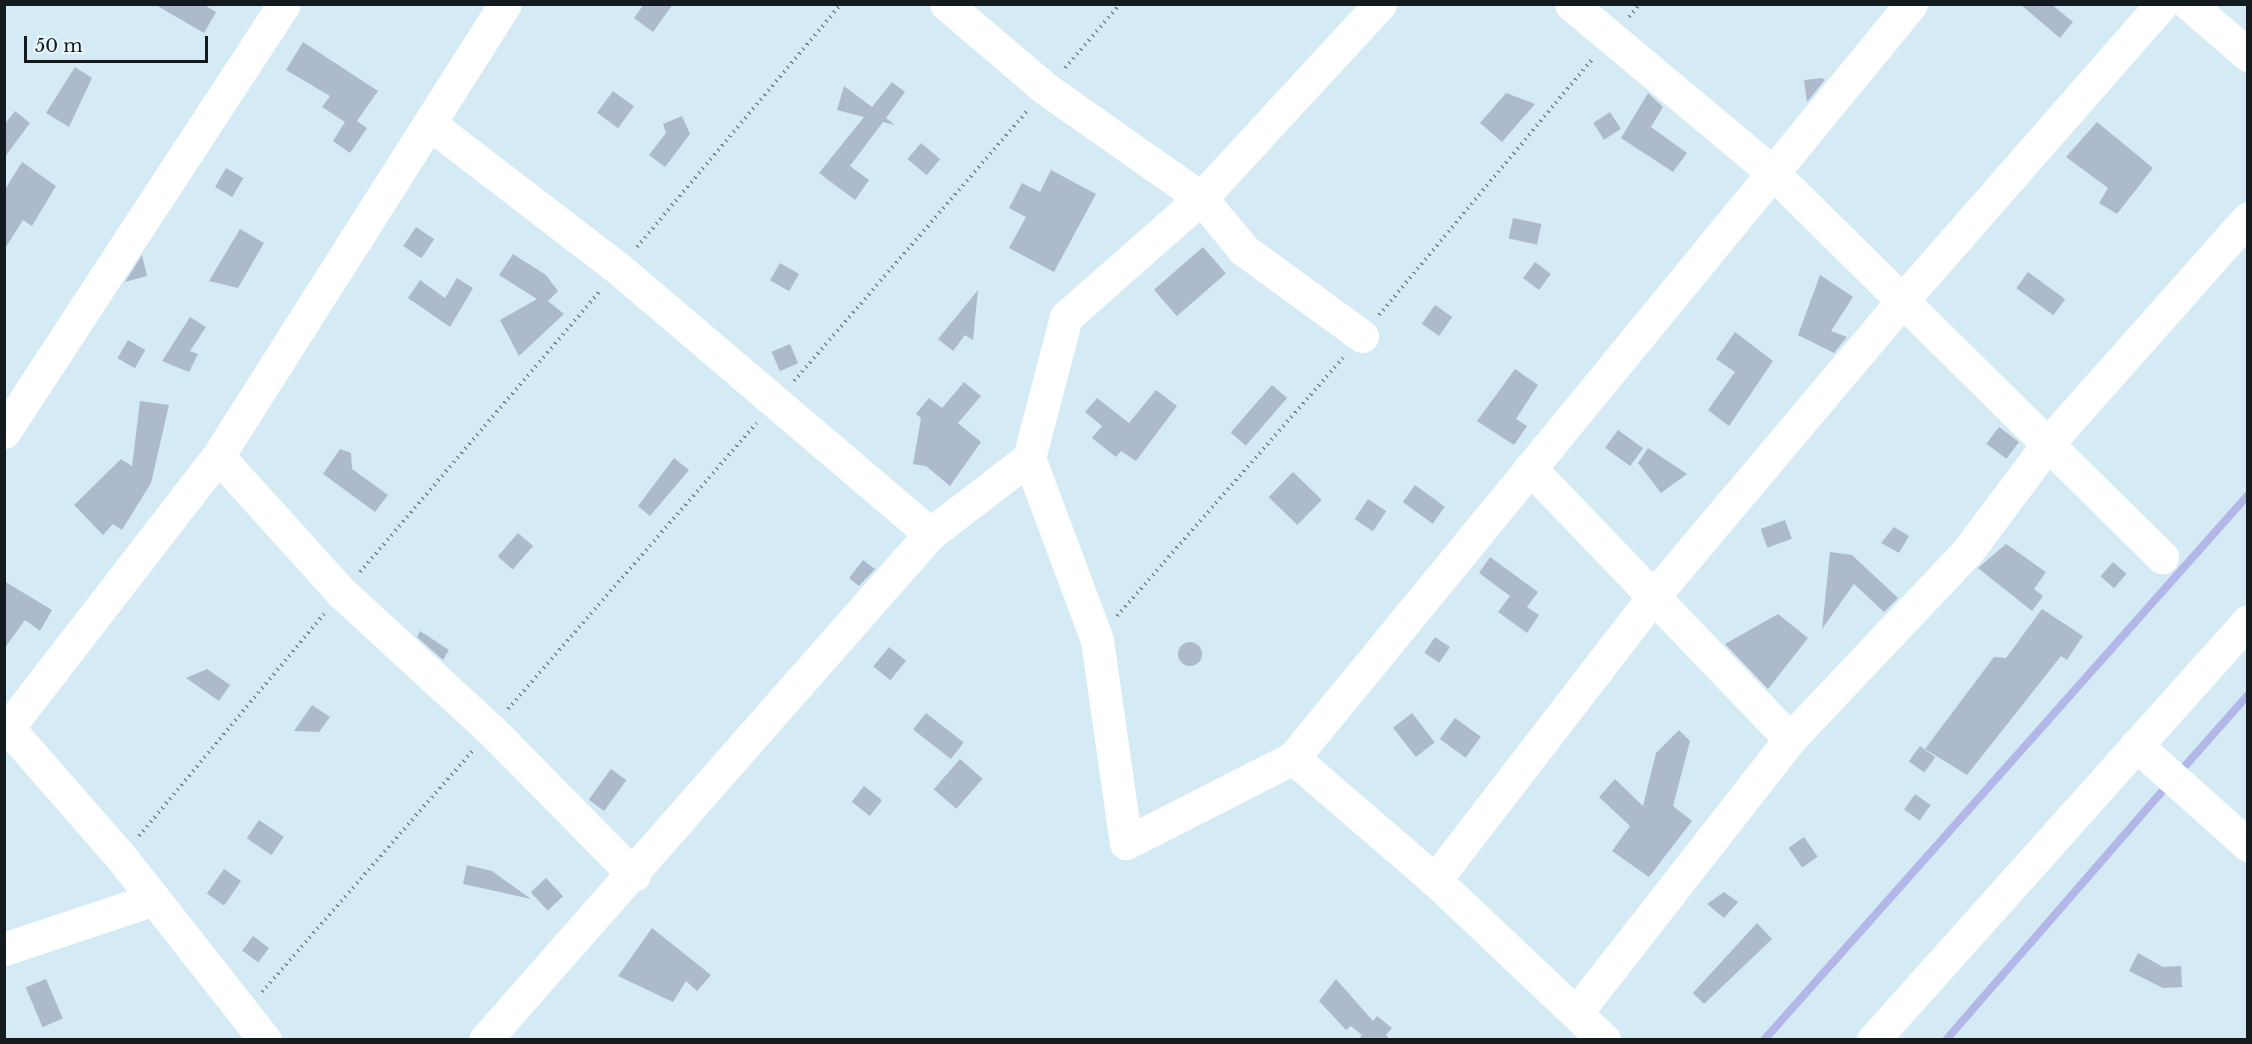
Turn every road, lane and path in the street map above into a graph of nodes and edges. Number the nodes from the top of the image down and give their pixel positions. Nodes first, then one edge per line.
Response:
1 (284, 4) edge
2 (505, 4) edge
3 (841, 4) edge
4 (946, 4) edge
5 (1120, 4) edge
6 (1380, 4) edge
7 (1570, 4) edge
8 (1911, 4) edge
9 (2162, 4) edge
10 (2189, 4) edge
11 (2247, 55) edge
12 (1046, 89) junction
13 (430, 124) junction
14 (1773, 173) junction
15 (1201, 198) junction
16 (2247, 218) edge
17 (619, 269) junction
18 (1900, 303) junction
19 (1362, 336) dead end
20 (777, 400) junction
21 (4, 432) edge
22 (2050, 441) junction
23 (218, 456) junction
24 (1029, 458) junction
25 (1530, 468) junction
26 (930, 534) junction
27 (2162, 557) dead end
28 (342, 593) junction
29 (1652, 598) junction
30 (2247, 621) edge
31 (7, 728) edge
32 (490, 729) junction
33 (1790, 739) junction
34 (2136, 745) junction
35 (1293, 758) junction
36 (2247, 845) edge
37 (121, 857) junction
38 (634, 875) junction
39 (1435, 880) junction
40 (154, 899) junction
41 (4, 949) edge
42 (244, 1013) junction
43 (1576, 1013) junction
44 (265, 1040) edge
45 (485, 1040) edge
46 (1604, 1040) edge
47 (1873, 1040) edge

1 - 21 street
2 - 13 street
3 - 17 path
4 - 12 street
5 - 12 path
6 - 15 street
7 - 14 street
8 - 14 street
9 - 18 street
10 - 11 street
12 - 15 street
12 - 20 path
13 - 17 street
13 - 23 street
14 - 18 street
14 - 25 street
15 - 19 street
15 - 24 street
16 - 22 street
17 - 20 street
17 - 28 path
18 - 22 street
18 - 29 street
20 - 26 street
20 - 32 path
22 - 27 street
22 - 33 street
23 - 28 street
23 - 31 street
24 - 26 street
24 - 35 street
25 - 29 street
25 - 35 street
26 - 38 street
28 - 32 street
28 - 37 path
29 - 33 street
29 - 39 street
30 - 34 street
31 - 37 street
32 - 38 street
32 - 42 path
33 - 43 street
34 - 36 street
34 - 47 street
35 - 39 street
37 - 40 street
38 - 45 street
39 - 43 street
40 - 41 street
40 - 42 street
42 - 44 street
43 - 46 street

